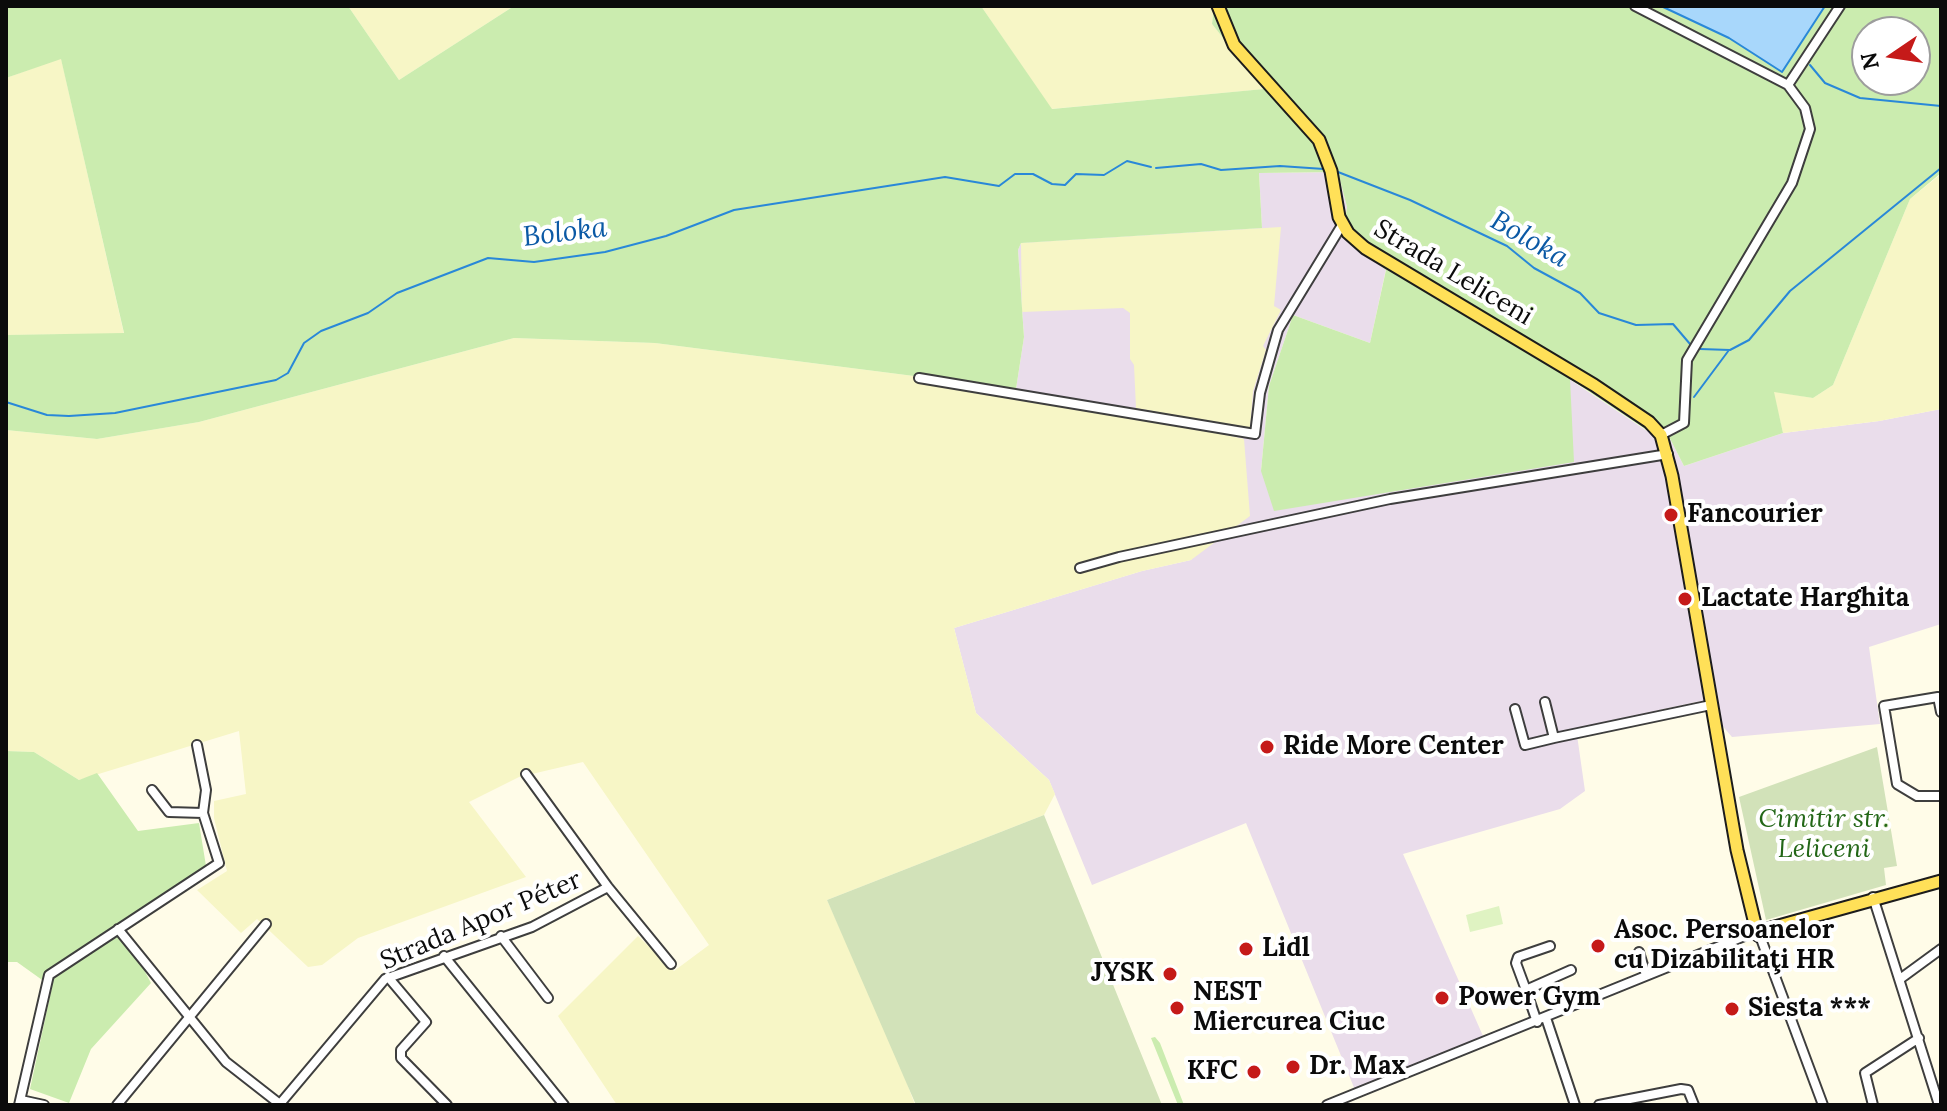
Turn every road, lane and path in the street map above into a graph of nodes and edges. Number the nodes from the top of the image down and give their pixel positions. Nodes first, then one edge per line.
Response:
1 (1218, 6) edge
2 (1635, 6) edge
3 (1840, 6) edge
4 (1788, 85) junction
5 (1342, 225) junction
6 (919, 378) dead end
7 (1661, 435) junction
8 (1668, 454) junction
9 (1080, 568) dead end
10 (1545, 702) dead end
11 (1711, 705) junction
12 (1515, 709) dead end
13 (1941, 712) edge
14 (1554, 738) junction
15 (197, 745) dead end
16 (526, 774) dead end
17 (152, 790) dead end
18 (1941, 796) edge
19 (203, 813) junction
20 (1941, 881) edge
21 (608, 887) junction
22 (1873, 897) junction
23 (266, 924) dead end
24 (118, 929) junction
25 (1758, 931) junction
26 (501, 936) junction
27 (1550, 946) dead end
28 (1941, 949) edge
29 (1639, 952) dead end
30 (444, 956) junction
31 (671, 964) dead end
32 (1571, 970) dead end
33 (1646, 975) junction
34 (388, 977) junction
35 (1900, 979) junction
36 (1526, 990) junction
37 (548, 998) dead end
38 (190, 1018) junction
39 (1546, 1018) junction
40 (1537, 1022) junction
41 (1919, 1038) junction
42 (1356, 1094) junction
43 (20, 1102) edge
44 (1359, 1103) edge
45 (44, 1105) edge
46 (117, 1105) edge
47 (280, 1105) edge
48 (447, 1105) edge
49 (564, 1105) edge
50 (1327, 1105) edge
51 (1575, 1105) edge
52 (1599, 1105) edge
53 (1694, 1105) edge
54 (1823, 1105) edge
55 (1873, 1105) edge
56 (1939, 1105) edge

1 - 5 main road, Strada Leliceni
2 - 4 street
3 - 4 street
4 - 7 street
5 - 6 street
5 - 7 main road, Strada Leliceni
7 - 8 main road, Strada Leliceni
8 - 9 street
8 - 11 main road, Strada Leliceni
10 - 14 street
11 - 14 street
11 - 25 main road, Strada Leliceni
12 - 14 street
13 - 18 street
15 - 19 street
16 - 21 street
17 - 19 street
19 - 24 street
20 - 22 main road
21 - 26 street, Strada Apor Péter
21 - 31 street
22 - 25 main road
22 - 35 street
23 - 38 street
24 - 38 street
24 - 43 street
25 - 33 street
25 - 54 street, Strada Leliceni
26 - 30 street, Strada Apor Péter
26 - 37 street
27 - 36 street
28 - 35 street
29 - 33 street
30 - 34 street, Strada Apor Péter
30 - 49 street
32 - 36 street
33 - 39 street
34 - 47 street, Strada Apor Péter
34 - 48 street
35 - 41 street
36 - 40 street
38 - 46 street
38 - 47 street
39 - 40 street
39 - 51 street
40 - 42 street
41 - 55 street
41 - 56 street
42 - 44 street
42 - 50 street
43 - 45 street
52 - 53 street

